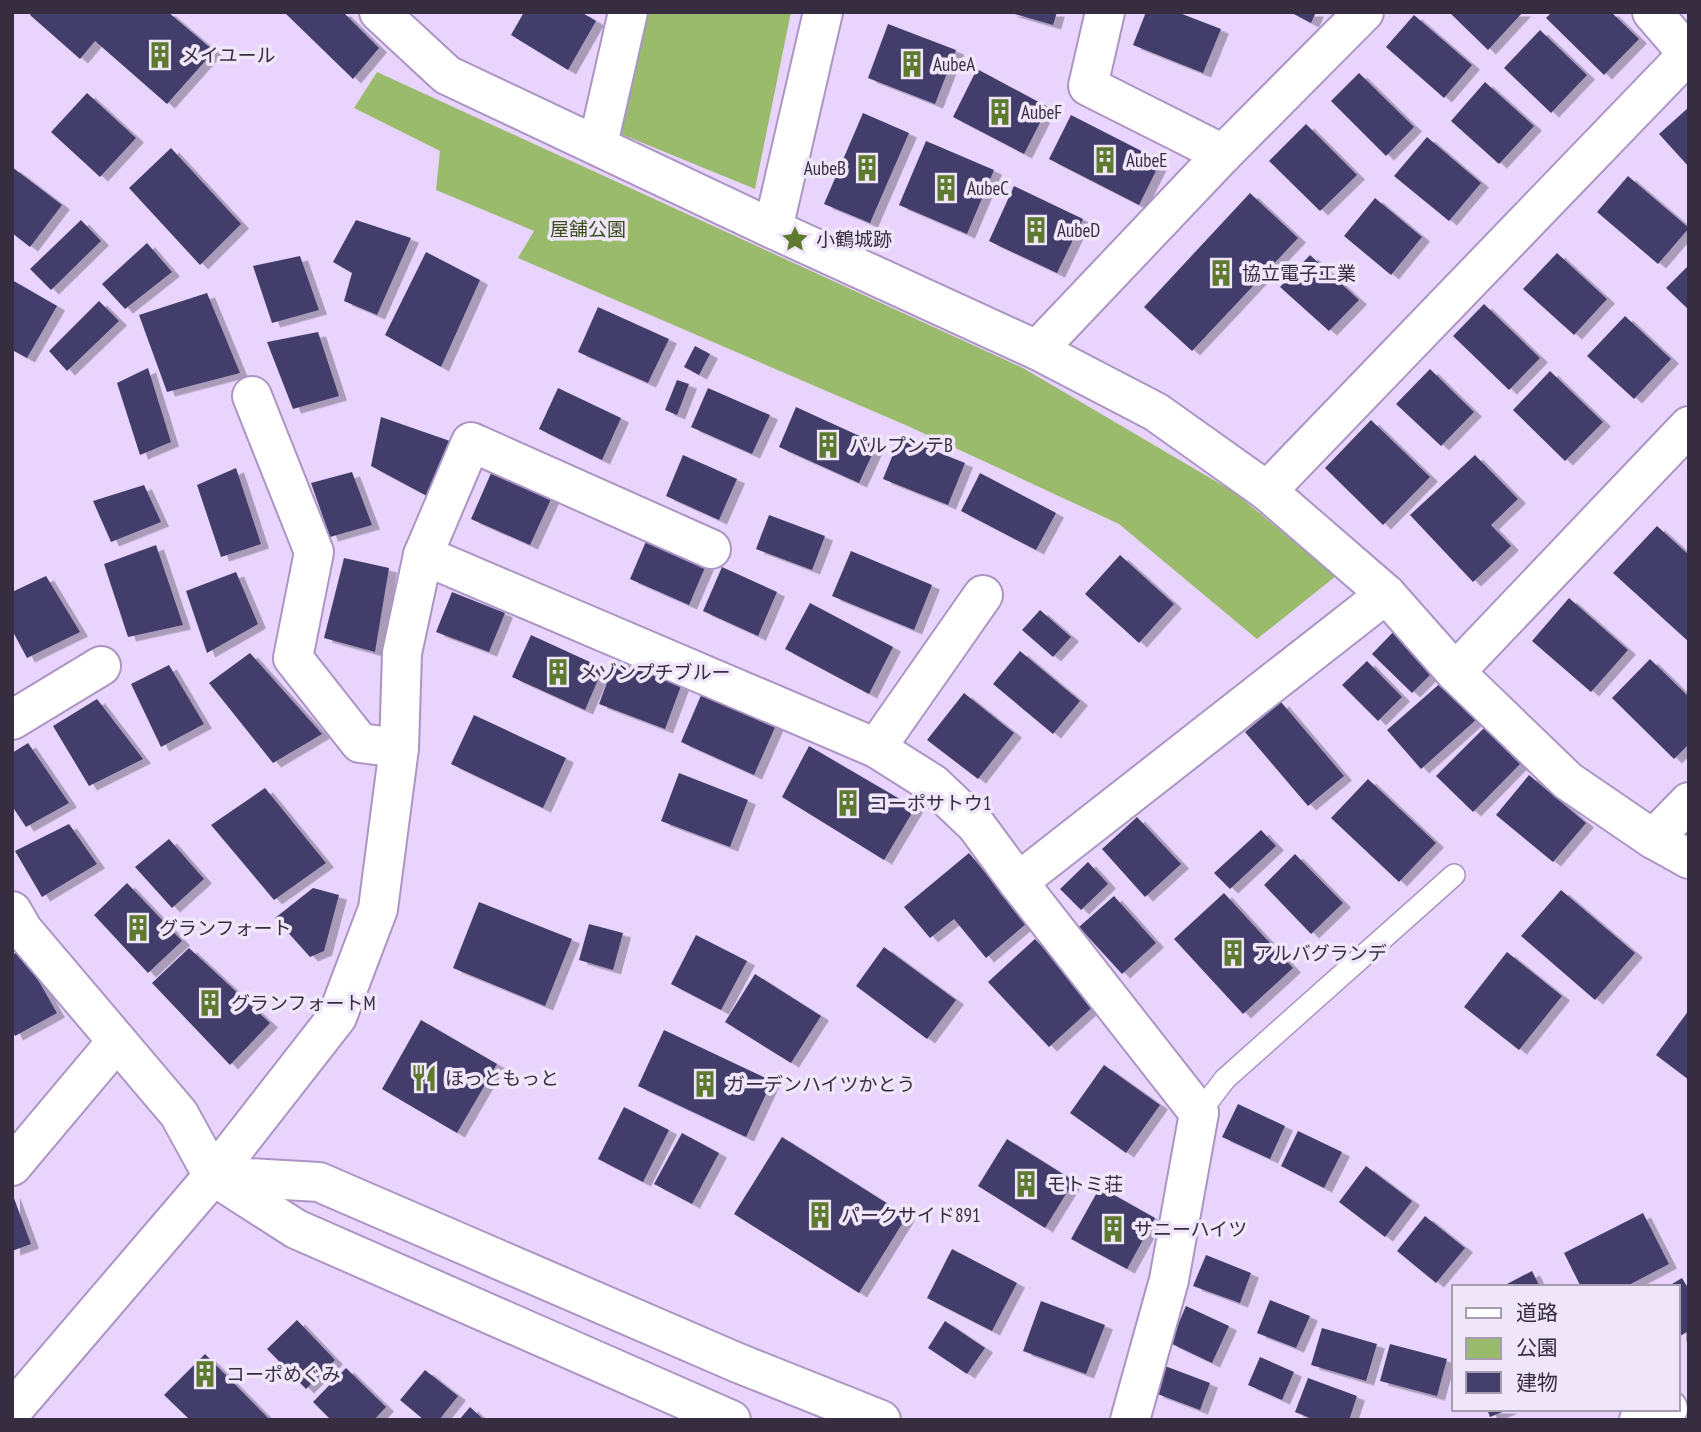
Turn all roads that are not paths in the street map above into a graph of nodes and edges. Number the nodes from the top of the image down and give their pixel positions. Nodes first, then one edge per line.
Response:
1 (379, 12) edge
2 (628, 12) edge
3 (823, 12) edge
4 (1105, 12) edge
5 (1364, 12) edge
6 (1652, 12) edge
7 (1688, 54) edge
8 (598, 144) junction
9 (1223, 154) junction
10 (773, 229) junction
11 (1037, 350) junction
12 (252, 396) dead end
13 (1689, 426) edge
14 (1267, 491) junction
15 (711, 549) dead end
16 (423, 555) junction
17 (1386, 594) junction
18 (982, 595) dead end
19 (101, 666) dead end
20 (1455, 671) junction
21 (12, 720) edge
22 (399, 748) junction
23 (876, 748) junction
24 (1689, 802) edge
25 (1653, 839) junction
26 (1689, 859) edge
27 (1454, 875) dead end
28 (1018, 882) junction
29 (12, 911) edge
30 (117, 1041) junction
31 (1199, 1113) junction
32 (12, 1166) edge
33 (213, 1176) junction
34 (12, 1411) edge
35 (1663, 1411) edge
36 (715, 1417) edge
37 (881, 1420) edge
38 (1130, 1420) edge
39 (1639, 1420) edge

1 - 8 street
2 - 8 street
3 - 10 street
4 - 9 street
5 - 9 street
6 - 7 street
7 - 14 street
8 - 10 street
9 - 11 street
10 - 11 street
11 - 14 street
12 - 22 street
13 - 20 street
14 - 17 street
15 - 16 street
16 - 22 street
16 - 23 street
17 - 20 street
17 - 28 street
18 - 23 street
19 - 21 street
20 - 25 street
22 - 33 street
23 - 28 street
24 - 25 street
25 - 26 street
27 - 31 lane
28 - 31 street
29 - 30 street
30 - 32 street
30 - 33 street
31 - 38 street
33 - 34 street
33 - 36 street
33 - 37 street
35 - 39 street

